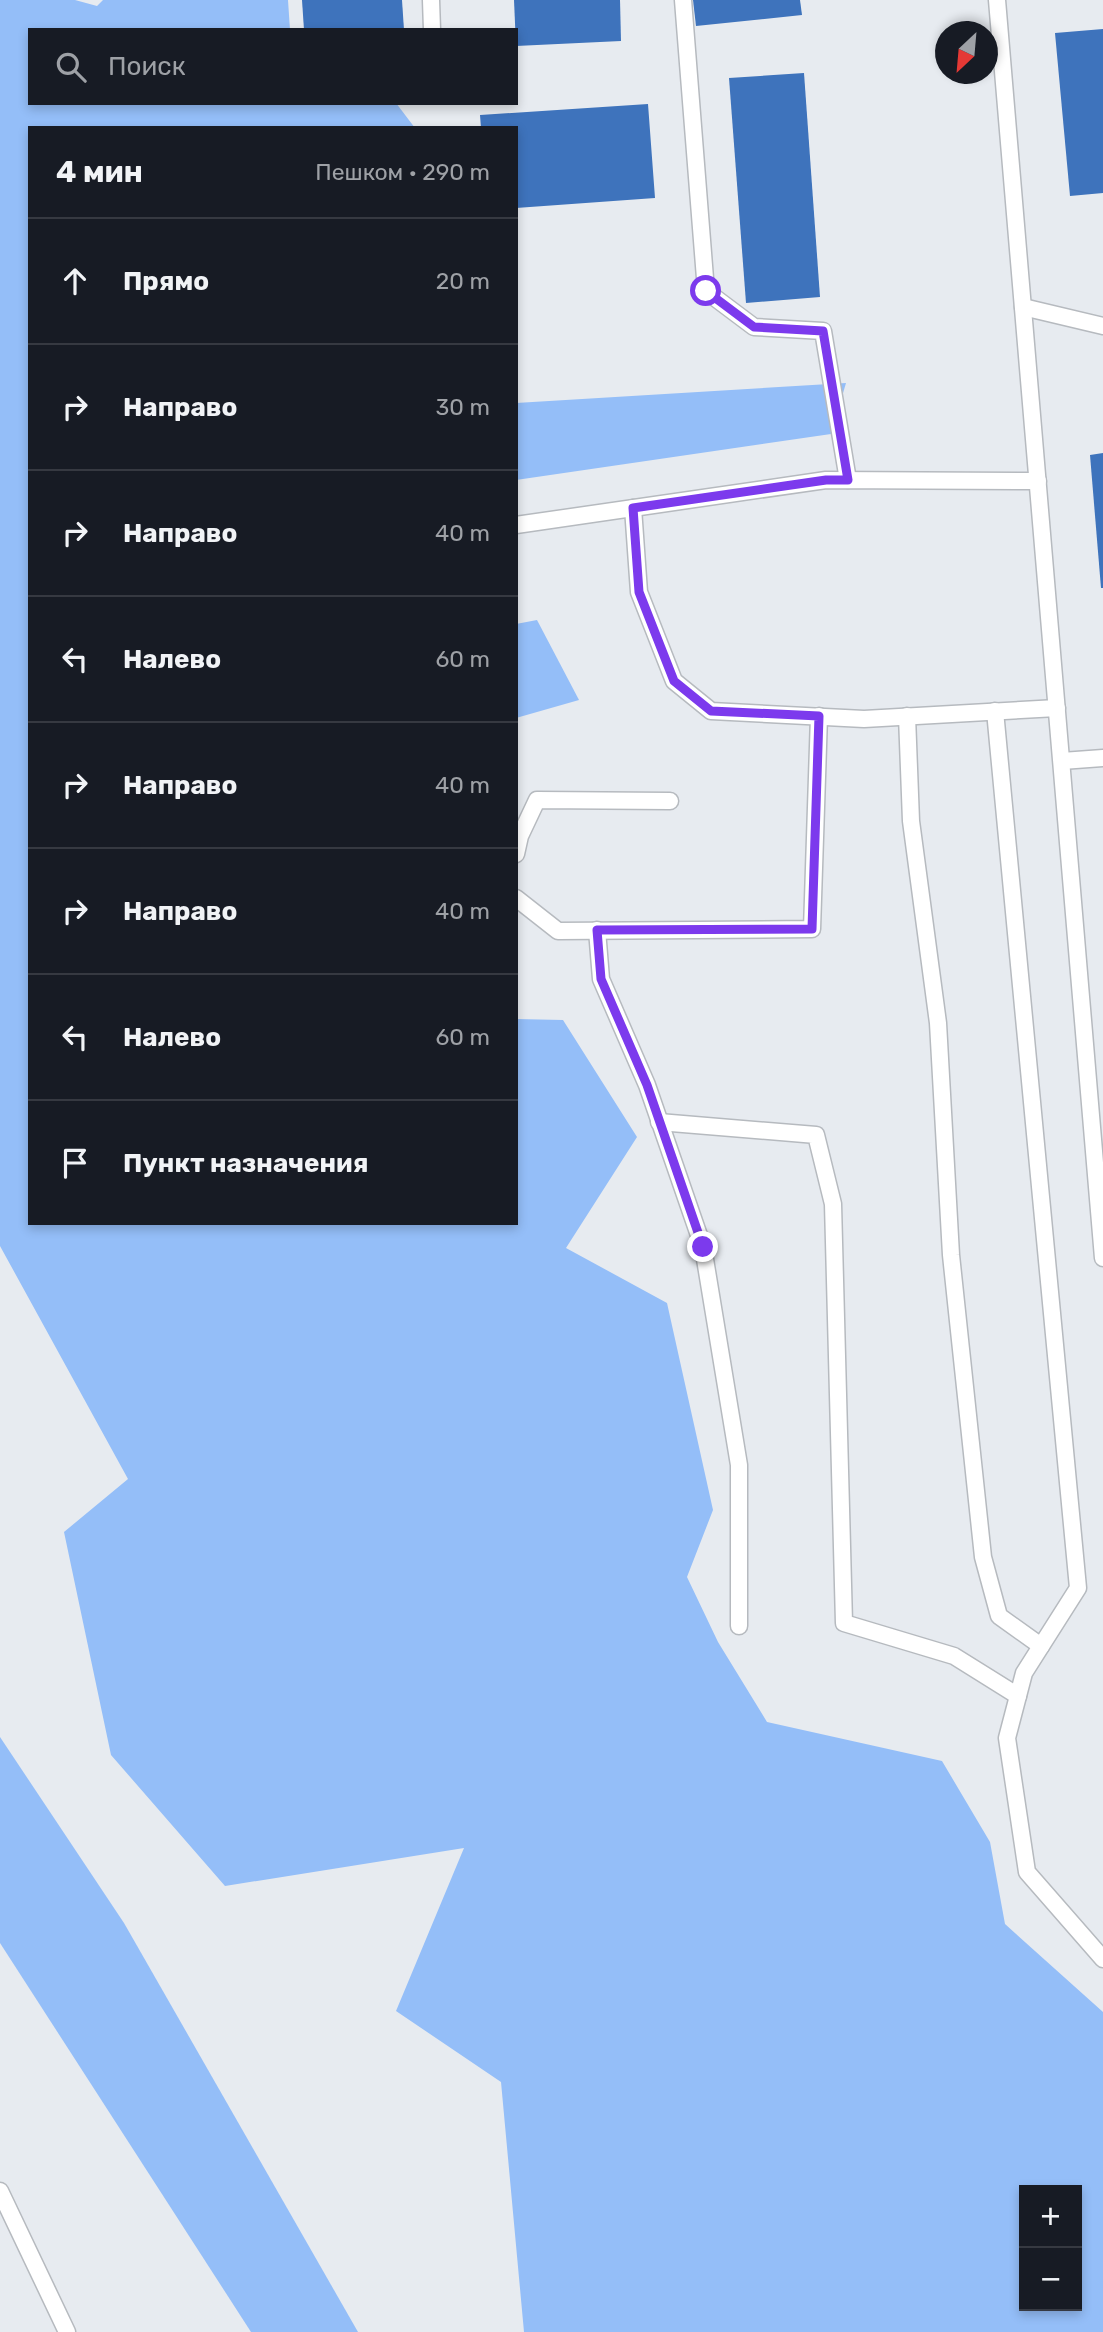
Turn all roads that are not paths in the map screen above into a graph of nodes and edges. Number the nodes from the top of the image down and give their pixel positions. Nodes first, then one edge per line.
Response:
1 (431, 0) edge
2 (684, 0) edge
3 (997, 0) edge
4 (432, 28) edge
5 (1023, 307) junction
6 (1103, 326) edge
7 (848, 480) junction
8 (1038, 481) junction
9 (633, 508) junction
10 (518, 525) edge
11 (1057, 708) junction
12 (995, 711) junction
13 (819, 716) junction
14 (907, 716) junction
15 (1103, 758) edge
16 (1062, 761) junction
17 (670, 801) dead end
18 (518, 845) edge
19 (518, 900) edge
20 (597, 930) junction
21 (659, 1122) junction
22 (1103, 1258) edge
23 (739, 1626) dead end
24 (1041, 1646) junction
25 (1017, 1696) junction
26 (1103, 1959) edge
27 (0, 2191) edge
28 (67, 2332) edge

1 - 4 lane
2 - 7 lane
3 - 5 lane
5 - 6 lane
5 - 8 lane
7 - 8 lane
7 - 9 lane
8 - 11 lane
9 - 10 lane
9 - 13 lane
11 - 12 lane
11 - 16 lane
12 - 14 lane
12 - 24 lane
13 - 14 lane
13 - 20 lane
14 - 24 lane
15 - 16 lane
16 - 22 lane
17 - 18 lane
19 - 20 lane
20 - 21 lane
21 - 23 lane
21 - 25 lane
24 - 25 lane
25 - 26 lane
27 - 28 lane

